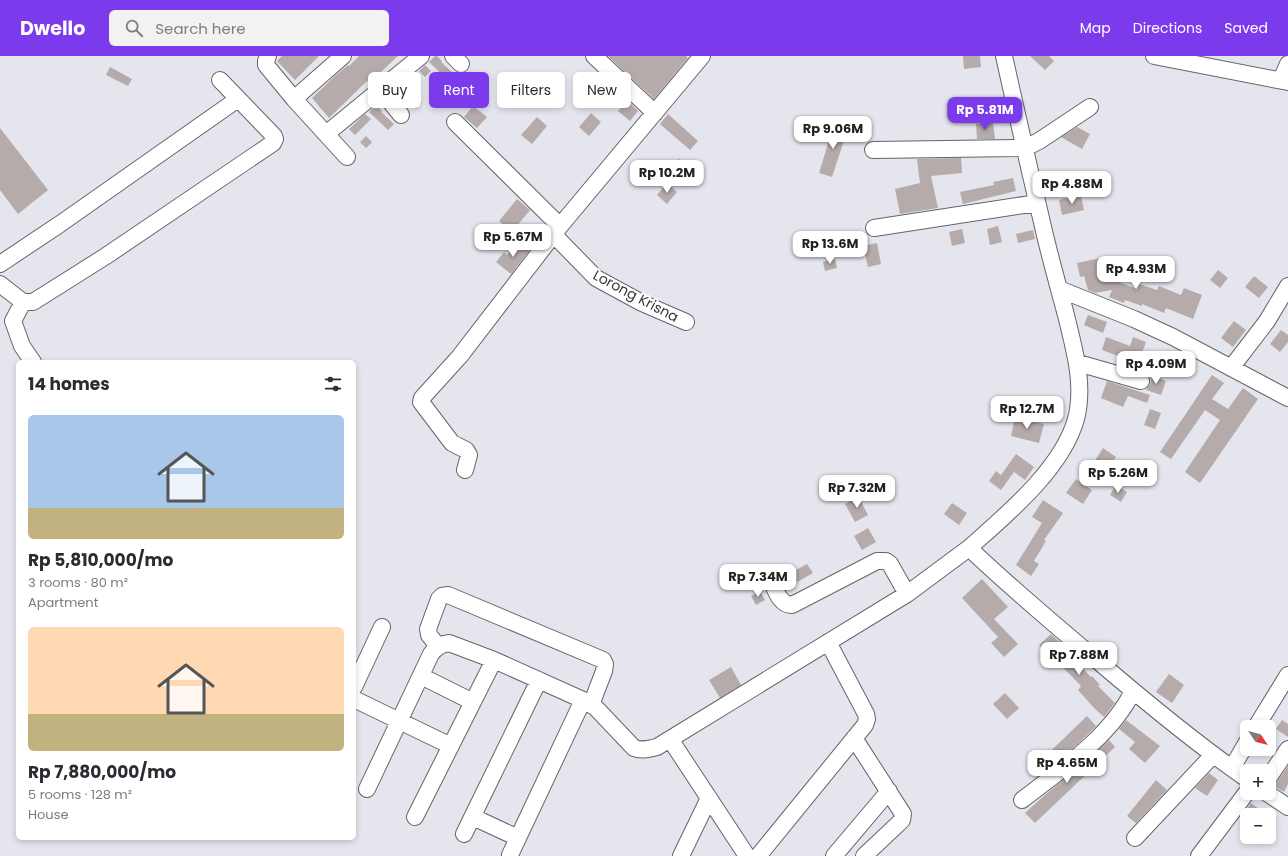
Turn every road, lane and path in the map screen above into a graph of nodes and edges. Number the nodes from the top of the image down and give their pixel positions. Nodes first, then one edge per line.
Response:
1 (268, 56) edge
2 (343, 56) edge
3 (421, 56) edge
4 (594, 56) edge
5 (702, 56) edge
6 (1004, 56) edge
7 (1154, 56) edge
8 (1288, 64) edge
9 (402, 72) edge
10 (220, 80) dead end
11 (1284, 81) edge
12 (238, 99) junction
13 (294, 99) junction
14 (368, 100) edge
15 (1090, 107) dead end
16 (395, 108) edge
17 (655, 113) junction
18 (401, 115) dead end
19 (455, 122) dead end
20 (326, 134) junction
21 (1025, 148) junction
22 (873, 150) dead end
23 (347, 157) dead end
24 (1037, 203) junction
25 (874, 228) dead end
26 (557, 231) junction
27 (0, 264) edge
28 (0, 284) edge
29 (1288, 286) edge
30 (1059, 289) junction
31 (23, 302) junction
32 (686, 322) dead end
33 (32, 360) edge
34 (1078, 363) junction
35 (1231, 368) junction
36 (1141, 381) dead end
37 (1288, 398) edge
38 (465, 470) dead end
39 (969, 548) junction
40 (770, 578) dead end
41 (907, 594) junction
42 (382, 627) dead end
43 (828, 642) junction
44 (438, 646) junction
45 (494, 660) junction
46 (1288, 675) edge
47 (421, 676) junction
48 (539, 680) junction
49 (356, 683) edge
50 (1133, 691) junction
51 (356, 700) edge
52 (473, 702) junction
53 (587, 702) junction
54 (1260, 720) edge
55 (399, 721) junction
56 (854, 738) junction
57 (670, 739) junction
58 (451, 746) junction
59 (1288, 749) edge
60 (1240, 754) edge
61 (1213, 755) junction
62 (1276, 767) edge
63 (1232, 768) junction
64 (1240, 774) edge
65 (367, 789) dead end
66 (889, 791) junction
67 (709, 798) junction
68 (1276, 799) edge
69 (1022, 800) dead end
70 (1241, 800) edge
71 (1288, 807) edge
72 (415, 817) dead end
73 (473, 817) junction
74 (464, 834) dead end
75 (518, 838) junction
76 (1135, 838) dead end
77 (510, 854) dead end
78 (681, 856) edge
79 (753, 856) edge
80 (834, 856) edge
81 (864, 856) edge
82 (1199, 856) edge

1 - 13 street
2 - 13 street
3 - 9 street
4 - 17 street
5 - 17 street
6 - 21 street
7 - 11 street
8 - 11 street
10 - 12 street
12 - 27 street
12 - 31 street
13 - 20 street
14 - 20 street
15 - 21 street
16 - 18 street
17 - 26 street
19 - 26 street, Lorong Krisna
20 - 23 street
21 - 22 street
21 - 24 street
24 - 25 street
24 - 30 street
26 - 32 street, Lorong Krisna
26 - 38 street
28 - 31 street
29 - 35 street
30 - 34 street
30 - 35 street
31 - 33 street
34 - 36 street
34 - 39 street
35 - 37 street
39 - 41 street
39 - 50 street
40 - 41 street
41 - 43 street
42 - 49 street
43 - 56 street
43 - 57 street
44 - 45 street
44 - 47 street
44 - 53 street
45 - 48 street
45 - 52 street
46 - 54 street
47 - 52 street
47 - 55 street
48 - 53 street
48 - 73 street
50 - 61 street
50 - 69 street
51 - 55 street
52 - 58 street
53 - 57 street
53 - 75 street
55 - 58 street
55 - 65 street
56 - 66 street
56 - 79 street
57 - 67 street
58 - 72 street
59 - 62 street
60 - 63 street
61 - 63 street
61 - 76 street
63 - 64 street
66 - 80 street
66 - 81 street
67 - 78 street
67 - 79 street
68 - 71 street
70 - 82 street
73 - 74 street
73 - 75 street
75 - 77 street

